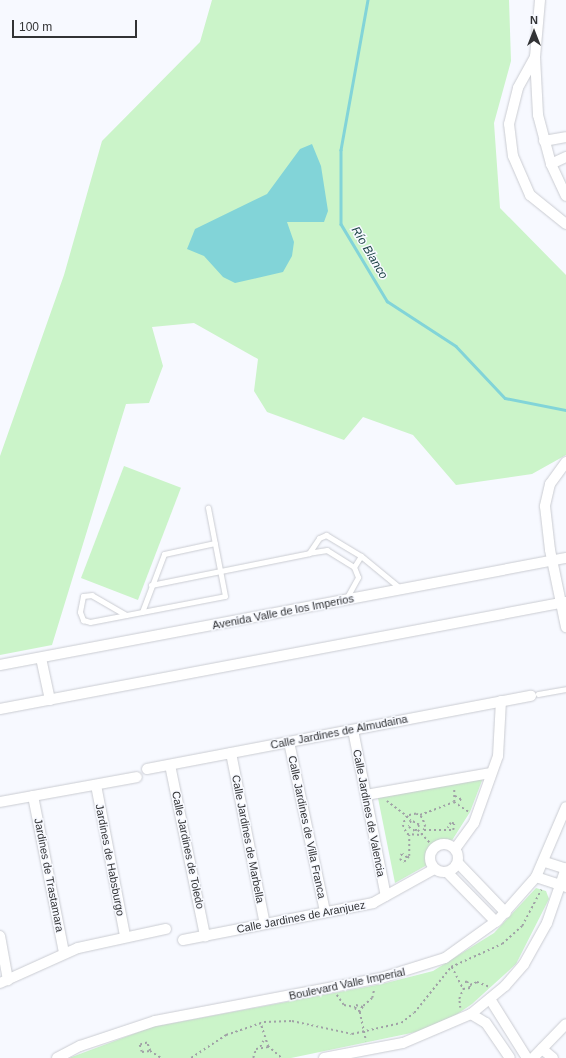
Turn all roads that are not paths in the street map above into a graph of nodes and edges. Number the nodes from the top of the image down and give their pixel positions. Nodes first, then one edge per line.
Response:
1 (540, 0) edge
2 (535, 57) junction
3 (566, 137) edge
4 (544, 141) junction
5 (566, 157) edge
6 (552, 164) junction
7 (566, 196) edge
8 (566, 224) edge
9 (566, 462) edge
10 (208, 508) dead end
11 (215, 543) junction
12 (309, 553) junction
13 (361, 556) junction
14 (566, 558) edge
15 (552, 560) junction
16 (354, 567) junction
17 (220, 569) junction
18 (151, 585) junction
19 (401, 589) junction
20 (345, 600) junction
21 (563, 602) edge
22 (142, 612) junction
23 (126, 615) junction
24 (566, 627) edge
25 (40, 658) junction
26 (0, 666) edge
27 (566, 690) edge
28 (534, 695) joint
29 (50, 700) junction
30 (501, 701) junction
31 (0, 709) edge
32 (353, 730) junction
33 (289, 742) junction
34 (231, 753) junction
35 (170, 765) junction
36 (147, 769) dead end
37 (491, 773) junction
38 (137, 777) dead end
39 (96, 785) junction
40 (366, 795) junction
41 (34, 796) junction
42 (0, 802) edge
43 (566, 807) edge
44 (455, 849) junction
45 (545, 862) junction
46 (458, 863) junction
47 (434, 869) junction
48 (566, 869) edge
49 (447, 872) junction
50 (536, 877) junction
51 (563, 886) edge
52 (486, 894) junction
53 (386, 896) junction
54 (477, 903) junction
55 (325, 912) junction
56 (506, 913) junction
57 (496, 922) junction
58 (265, 924) junction
59 (166, 929) dead end
60 (0, 936) edge
61 (125, 936) junction
62 (205, 936) junction
63 (183, 940) dead end
64 (64, 953) junction
65 (4, 981) edge
66 (491, 994) junction
67 (466, 1013) junction
68 (566, 1024) edge
69 (542, 1049) junction
70 (57, 1058) edge
71 (324, 1058) edge
72 (510, 1058) edge
73 (527, 1058) edge
74 (533, 1058) edge
75 (553, 1058) edge

1 - 2 street
2 - 4 street
2 - 8 street
3 - 4 street
4 - 6 street
5 - 6 street
6 - 7 street
9 - 15 street
10 - 11 lane
11 - 17 lane
11 - 18 lane
12 - 13 lane
12 - 16 lane
12 - 17 lane
13 - 16 lane
13 - 19 lane
14 - 15 street, Avenida Valle de los Imperios
15 - 19 street, Avenida Valle de los Imperios
15 - 21 street
16 - 20 lane
17 - 18 lane
17 - 22 lane
18 - 22 lane
19 - 20 street, Avenida Valle de los Imperios
20 - 25 street, Avenida Valle de los Imperios
21 - 24 street
21 - 29 street
22 - 23 lane
23 - 23 lane
25 - 26 street, Avenida Valle de los Imperios
25 - 29 street
27 - 28 lane
28 - 30 street, Calle Jardines de Almudaina
29 - 31 street
30 - 32 street, Calle Jardines de Almudaina
30 - 37 street
32 - 33 street, Calle Jardines de Almudaina
32 - 40 street, Calle Jardines de Valencia
33 - 34 street, Calle Jardines de Almudaina
33 - 55 street, Calle Jardines de Villa Franca
34 - 35 street, Calle Jardines de Almudaina
34 - 58 street, Calle Jardines de Marbella
35 - 36 street, Calle Jardines de Almudaina
35 - 62 street, Calle Jardines de Toledo
37 - 40 street
37 - 44 street
38 - 39 street
39 - 41 street
39 - 61 street, Jardines de Habsburgo
40 - 53 street, Calle Jardines de Valencia
41 - 42 street
41 - 64 street, Jardines de Trastamara
43 - 45 street, Boulevard Valle Imperial
44 - 46 street
44 - 47 street
45 - 48 street
45 - 50 street, Boulevard Valle Imperial
46 - 49 street
46 - 52 street
47 - 49 street
47 - 53 street, Calle Jardines de Aranjuez
48 - 51 street
49 - 54 street
50 - 51 street
50 - 56 street, Boulevard Valle Imperial
51 - 66 street
52 - 54 street
52 - 56 street
53 - 55 street, Calle Jardines de Aranjuez
54 - 57 street
55 - 58 street, Calle Jardines de Aranjuez
56 - 57 street, Boulevard Valle Imperial
57 - 70 street, Boulevard Valle Imperial
58 - 62 street, Calle Jardines de Aranjuez
59 - 61 street
60 - 65 street
61 - 64 street
62 - 63 street, Calle Jardines de Aranjuez
64 - 65 street
66 - 67 street
66 - 73 street
67 - 71 street
67 - 72 street
68 - 69 street
69 - 74 street
69 - 75 street

